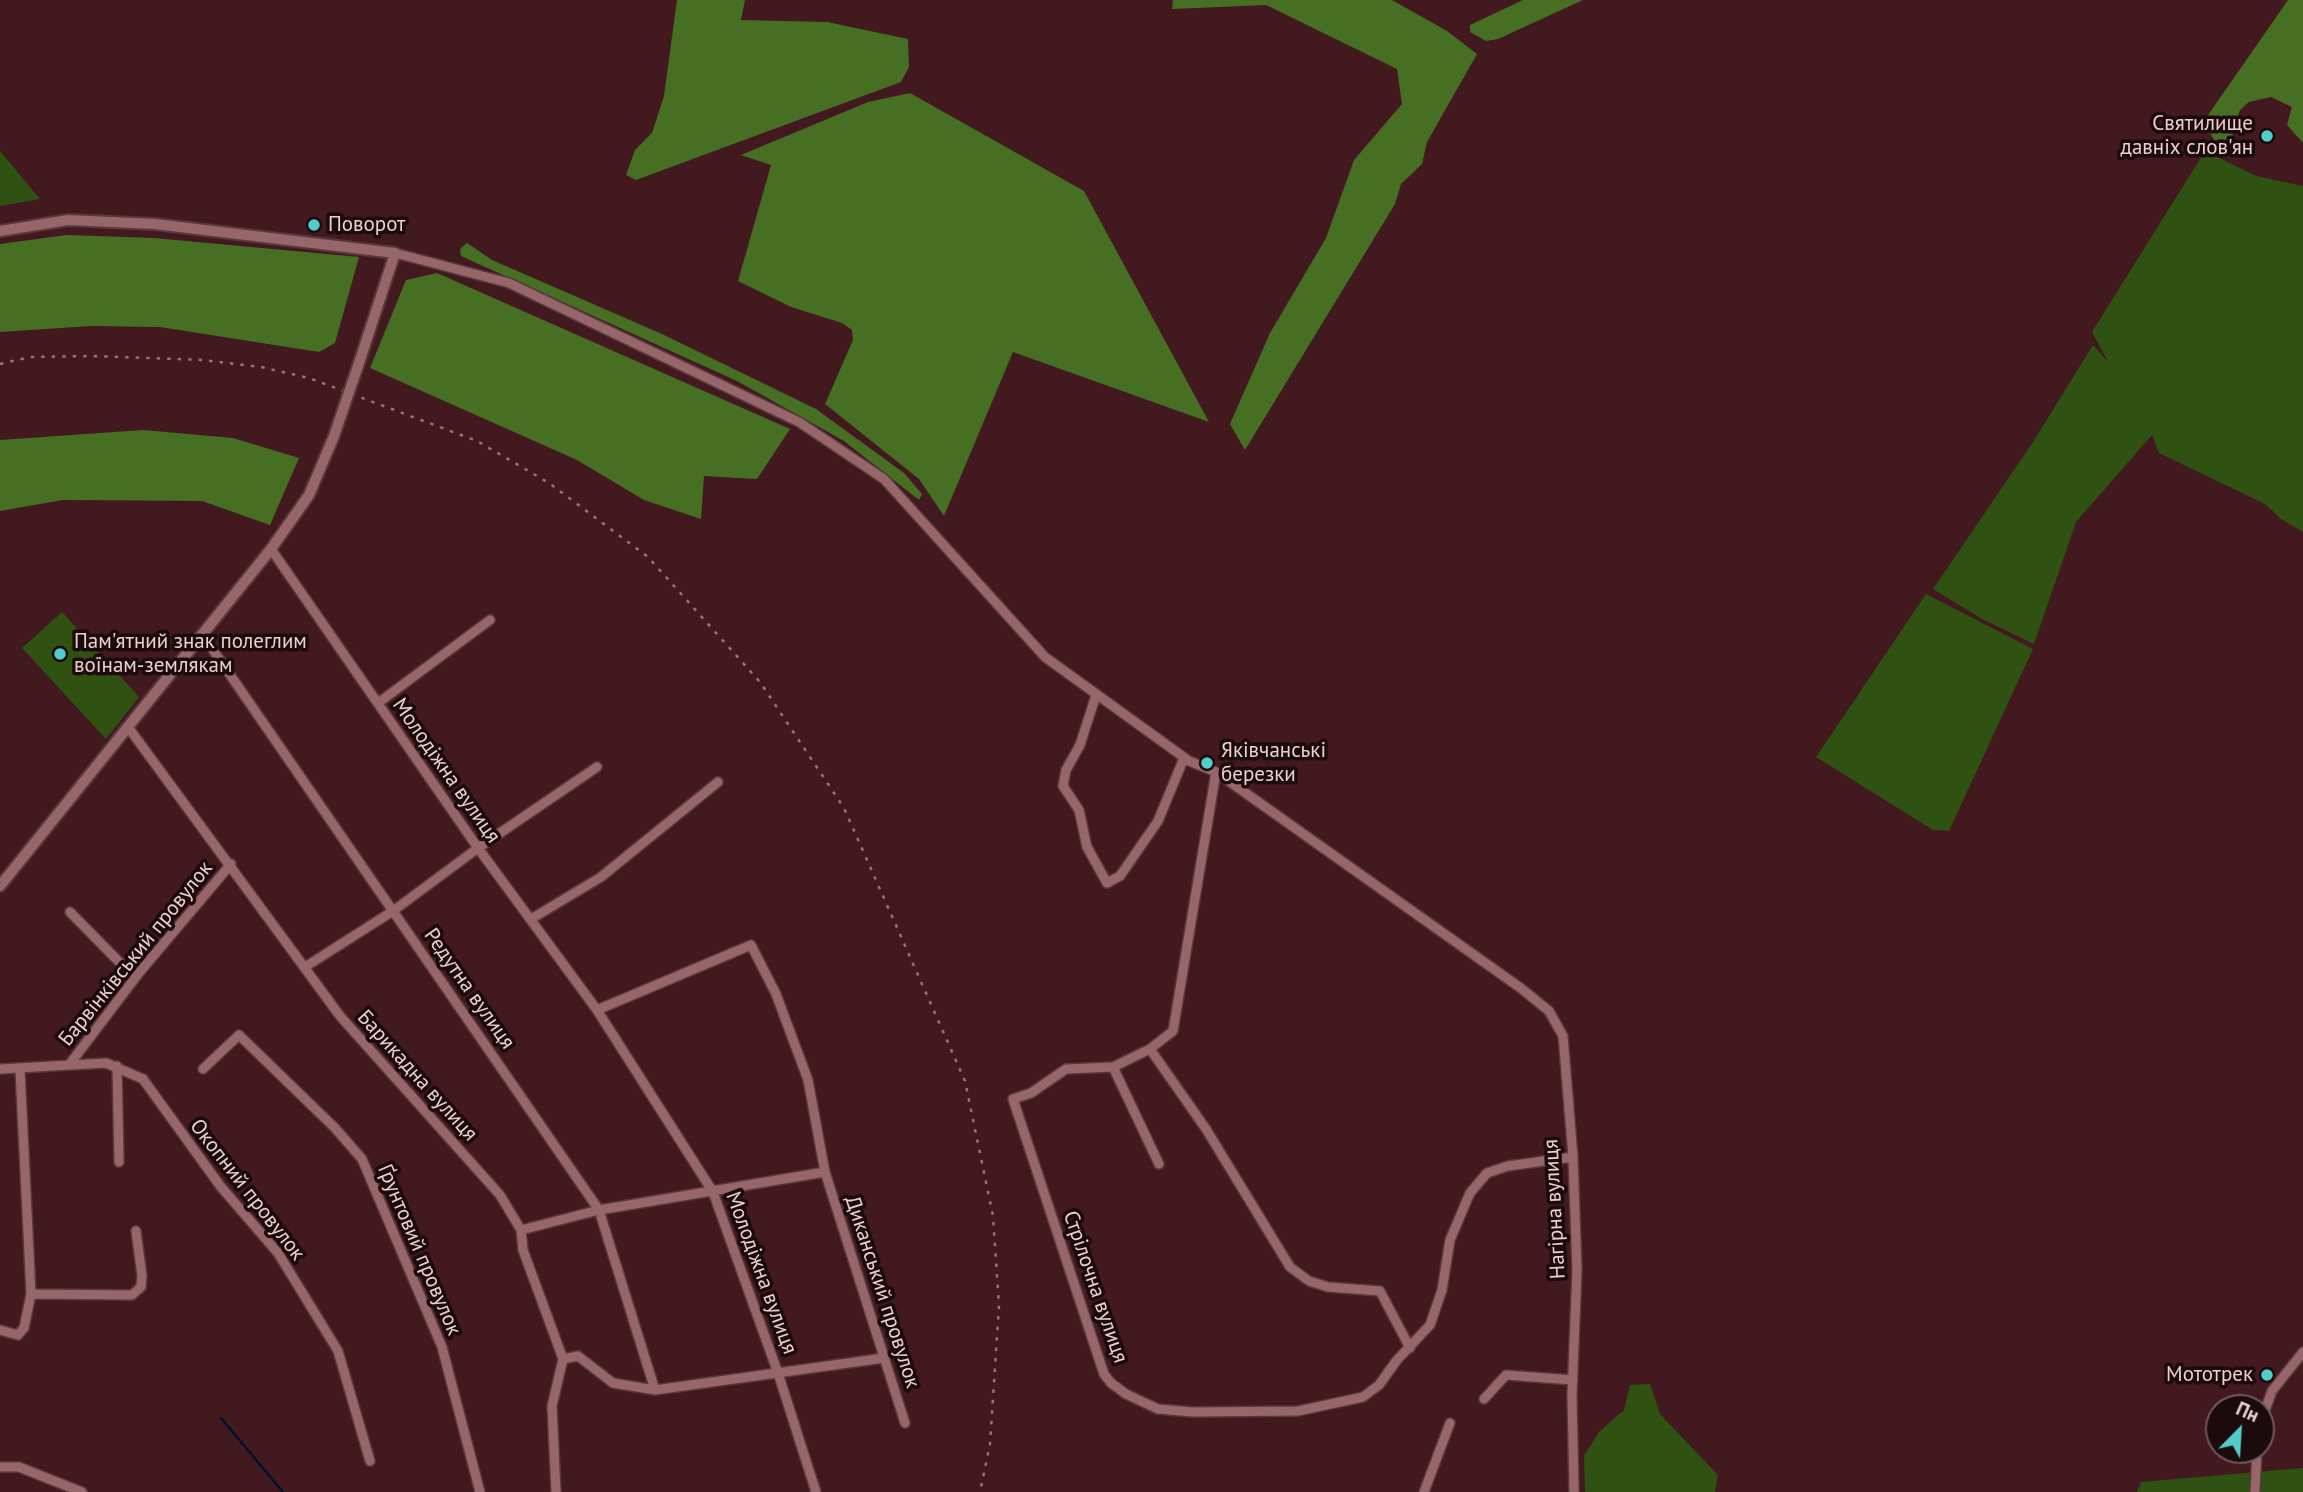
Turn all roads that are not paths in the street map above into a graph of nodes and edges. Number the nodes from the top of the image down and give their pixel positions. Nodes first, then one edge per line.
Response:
1 (0, 231) edge
2 (395, 253) junction
3 (271, 549) junction
4 (490, 620) dead end
5 (202, 634) junction
6 (1096, 695) junction
7 (379, 703) junction
8 (128, 727) junction
9 (1184, 758) junction
10 (597, 767) dead end
11 (1216, 772) junction
12 (718, 782) dead end
13 (478, 848) junction
14 (231, 864) junction
15 (0, 886) edge
16 (393, 911) junction
17 (70, 912) dead end
18 (531, 919) junction
19 (304, 967) junction
20 (135, 978) junction
21 (597, 1010) junction
22 (1150, 1049) junction
23 (69, 1065) junction
24 (117, 1066) junction
25 (1113, 1068) junction
26 (0, 1069) edge
27 (203, 1069) dead end
28 (20, 1070) junction
29 (1573, 1157) junction
30 (120, 1162) dead end
31 (1159, 1164) dead end
32 (825, 1172) junction
33 (713, 1192) junction
34 (599, 1210) junction
35 (521, 1230) junction
36 (136, 1231) dead end
37 (31, 1294) junction
38 (0, 1330) edge
39 (1410, 1348) junction
40 (2303, 1352) edge
41 (884, 1358) junction
42 (563, 1359) junction
43 (778, 1373) junction
44 (1573, 1380) junction
45 (655, 1390) junction
46 (2271, 1394) edge
47 (1484, 1399) dead end
48 (905, 1423) dead end
49 (1450, 1423) dead end
50 (370, 1461) dead end
51 (2256, 1464) edge
52 (0, 1467) edge
53 (80, 1491) edge
54 (480, 1492) edge
55 (556, 1492) edge
56 (816, 1492) edge
57 (1424, 1492) edge
58 (1574, 1492) edge
59 (2255, 1492) edge

1 - 2 street
2 - 3 street, bridge
2 - 6 street
3 - 5 street
3 - 7 street, Молодіжна вулиця
4 - 7 street
5 - 8 street
5 - 16 street, Редутна вулиця
6 - 9 street
6 - 9 street
7 - 13 street, Молодіжна вулиця
8 - 14 street, Барикадна вулиця
8 - 15 street
9 - 11 street
10 - 13 street
11 - 22 street
11 - 29 street, Нагірна вулиця
12 - 18 street
13 - 16 street
13 - 18 street, Молодіжна вулиця
14 - 19 street, Барикадна вулиця
14 - 20 street, Барвінківський провулок
16 - 19 street
16 - 34 street, Редутна вулиця
17 - 20 street
18 - 21 street, Молодіжна вулиця
19 - 35 street, Барикадна вулиця
20 - 23 street, Барвінківський провулок
21 - 32 street
21 - 33 street, Молодіжна вулиця
22 - 25 street
22 - 39 street
23 - 24 street, Окопний провулок
23 - 28 street, Окопний провулок
24 - 30 street
24 - 50 street, Окопний провулок
25 - 31 street
25 - 39 street, Стрілочна вулиця
26 - 28 street, Окопний провулок
27 - 54 street, Ґрунтовий провулок
28 - 37 street
29 - 39 street, Стрілочна вулиця
29 - 44 street, Нагірна вулиця
32 - 33 street
32 - 41 street, Диканський провулок
33 - 34 street
33 - 43 street, Молодіжна вулиця
34 - 35 street
34 - 45 street, Редутна вулиця
35 - 42 street, Барикадна вулиця
36 - 37 street
37 - 38 street
40 - 46 street
41 - 43 street
41 - 48 street, Диканський провулок
42 - 45 street
42 - 55 street
43 - 45 street
43 - 56 street, Молодіжна вулиця
44 - 47 street
44 - 58 street, Нагірна вулиця
49 - 57 street
51 - 59 street
52 - 53 street

